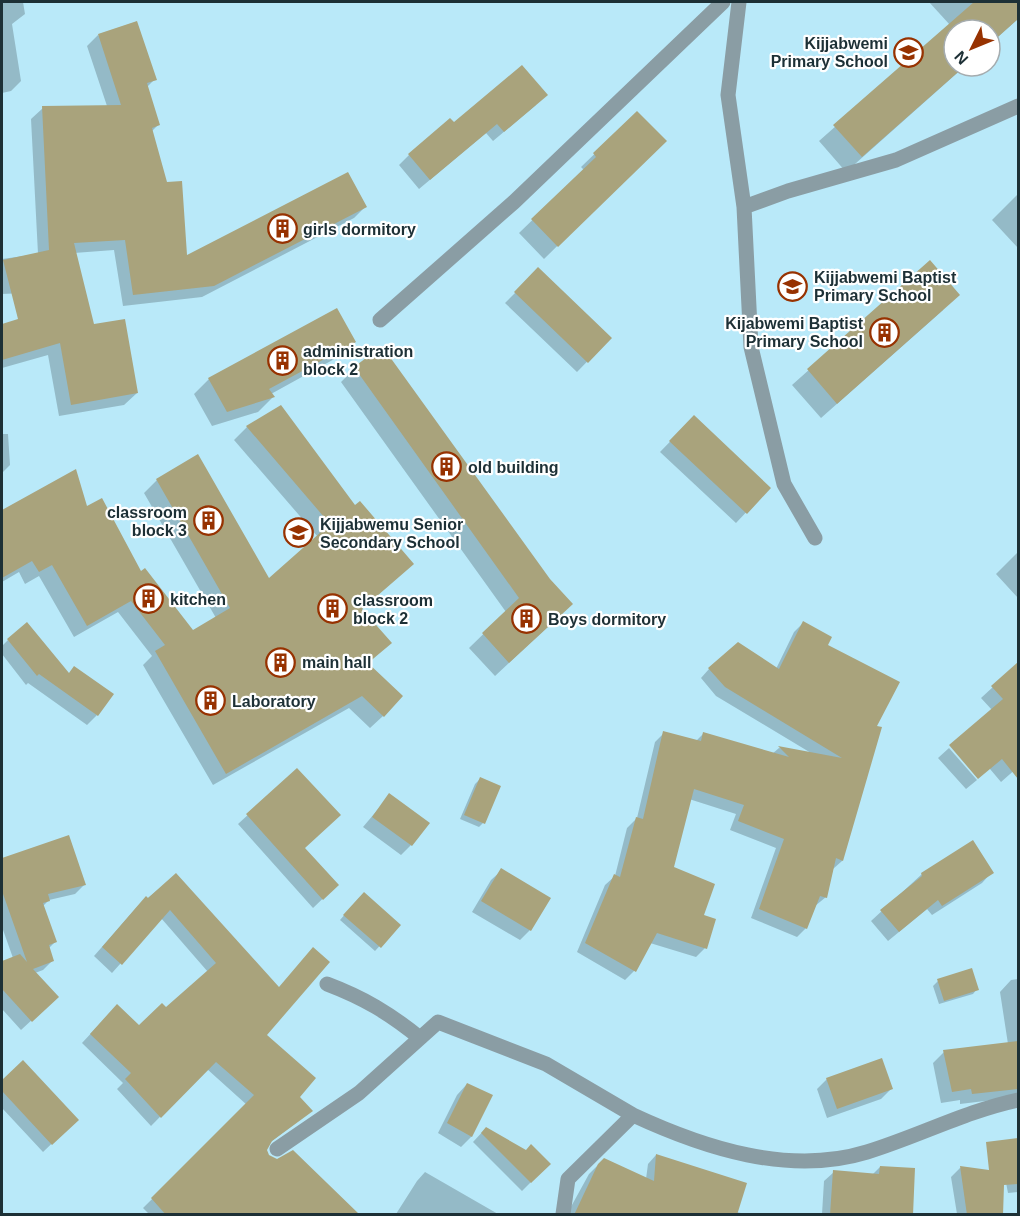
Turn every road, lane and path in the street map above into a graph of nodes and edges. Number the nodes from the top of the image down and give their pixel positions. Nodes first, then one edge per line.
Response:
1 (723, 2) edge
2 (739, 2) edge
3 (1018, 106) edge
4 (744, 207) junction
5 (380, 320) dead end
6 (815, 538) dead end
7 (327, 984) dead end
8 (420, 1038) junction
9 (1018, 1100) edge
10 (633, 1114) junction
11 (277, 1149) dead end
12 (563, 1215) edge

1 - 5 street
2 - 4 street
3 - 4 street
4 - 6 street
7 - 8 street
8 - 10 street
8 - 11 street
9 - 10 street
10 - 12 street

